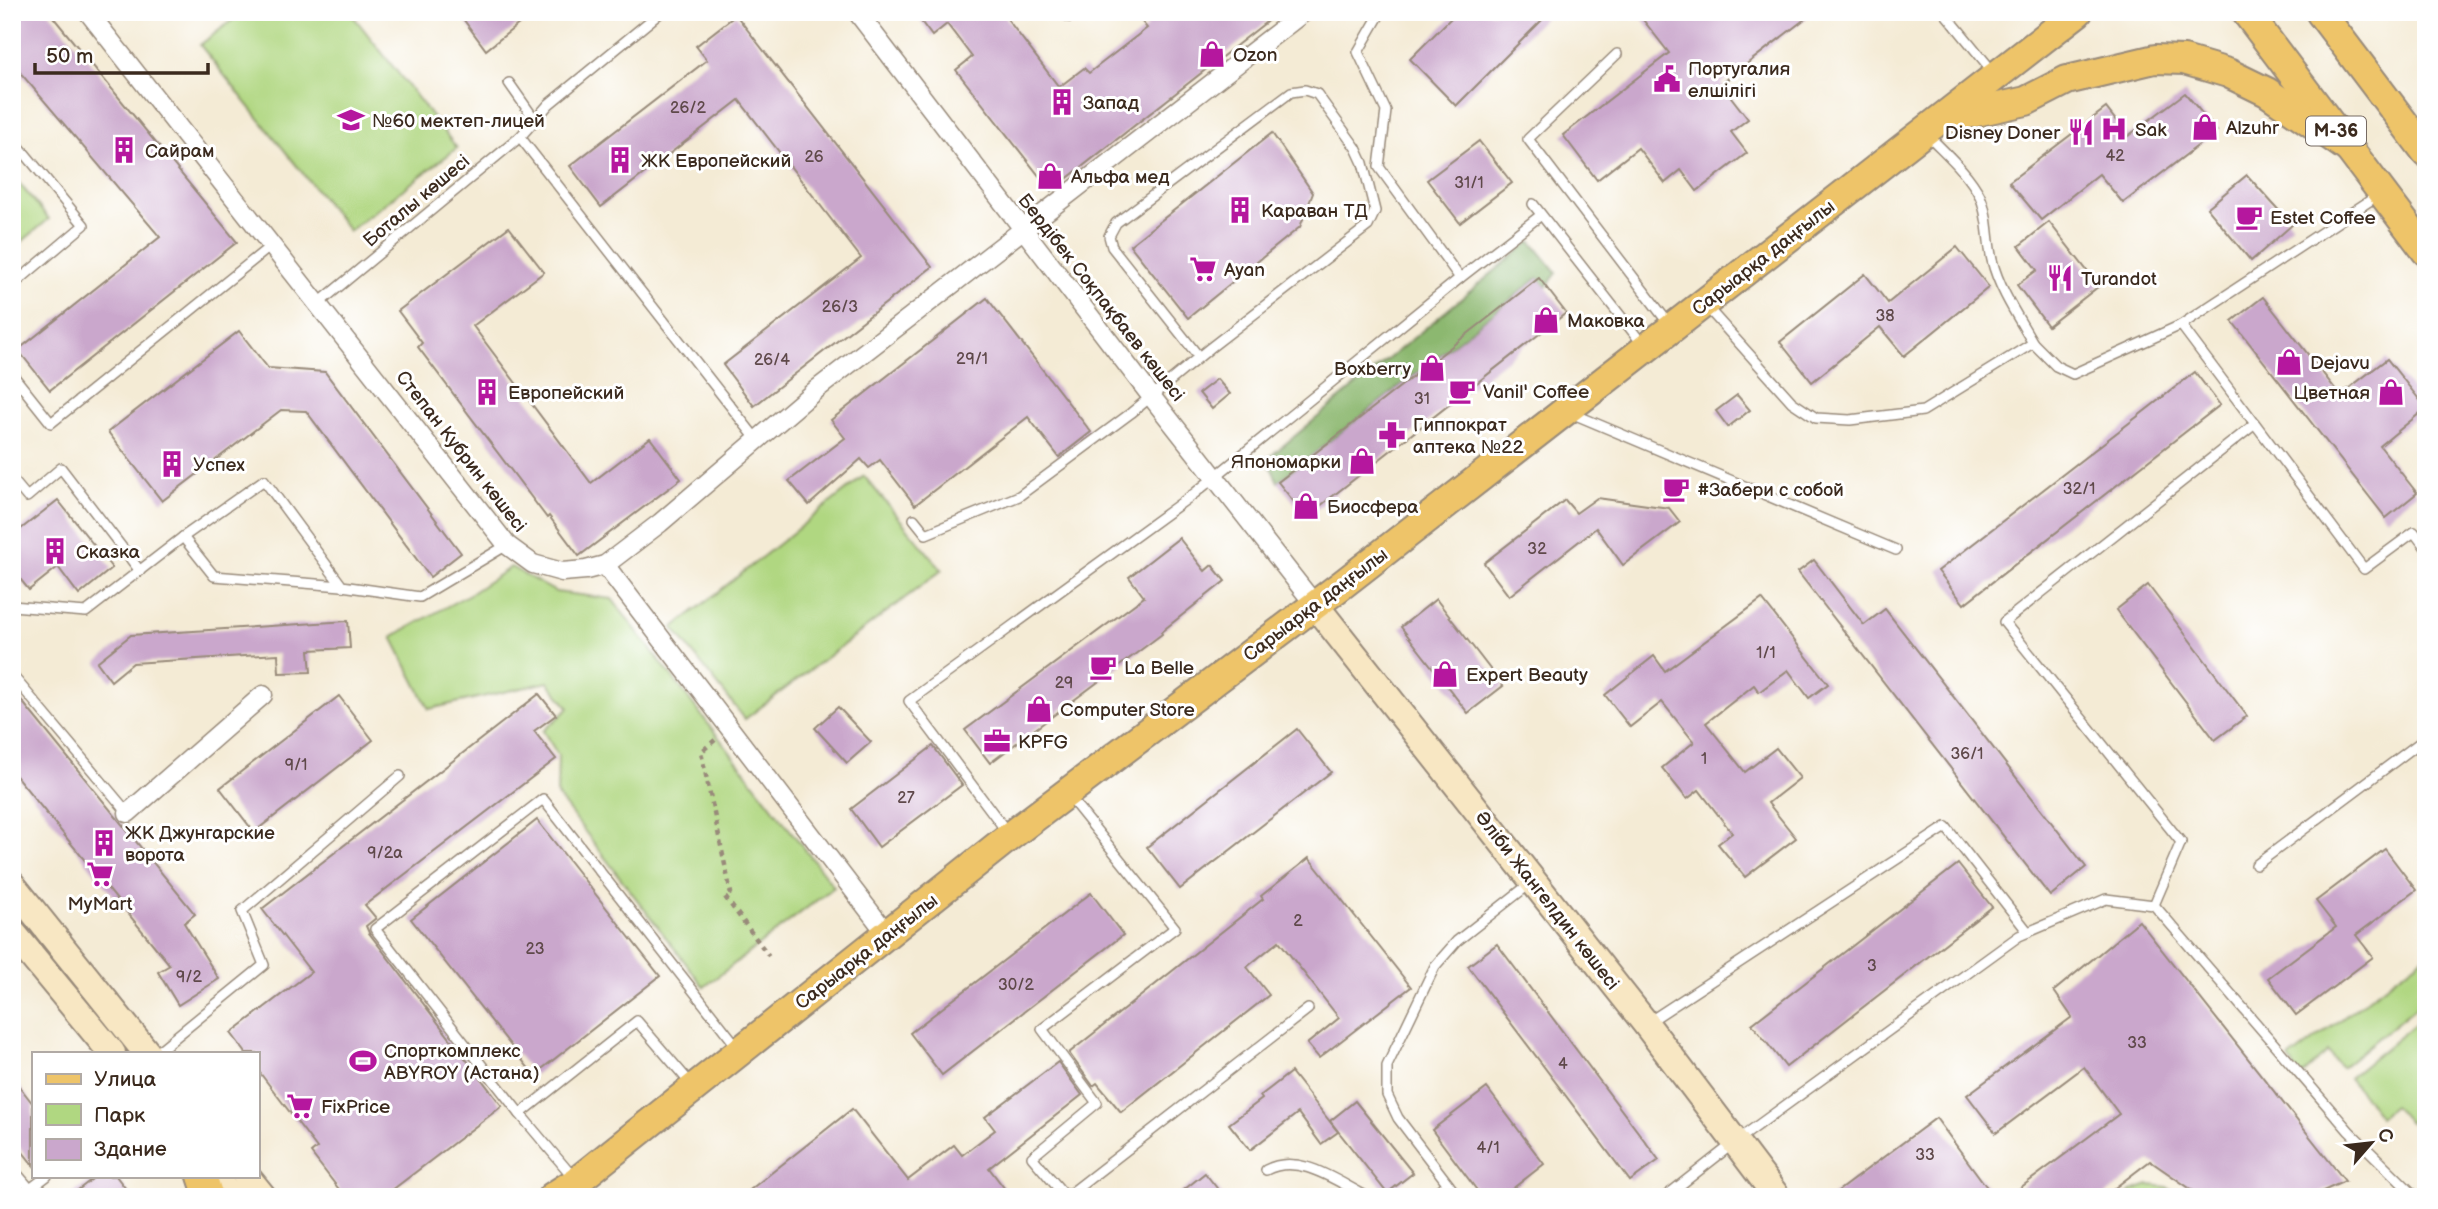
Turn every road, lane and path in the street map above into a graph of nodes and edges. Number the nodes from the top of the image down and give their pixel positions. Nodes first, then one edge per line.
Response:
1 (88, 12) edge
2 (661, 12) edge
3 (857, 12) edge
4 (1065, 12) edge
5 (1089, 12) edge
6 (1304, 12) edge
7 (1381, 12) edge
8 (1944, 12) edge
9 (2078, 12) edge
10 (2246, 12) edge
11 (2320, 12) edge
12 (1617, 54) dead end
13 (1997, 76) junction
14 (509, 83) dead end
15 (535, 120) junction
16 (1932, 126) junction
17 (520, 137) junction
18 (12, 138) edge
19 (2348, 148) junction
20 (2426, 152) edge
21 (2382, 193) junction
22 (1533, 204) dead end
23 (1541, 215) junction
24 (1023, 229) junction
25 (272, 245) junction
26 (2426, 251) edge
27 (1460, 278) junction
28 (12, 286) edge
29 (319, 303) junction
30 (1704, 303) junction
31 (2182, 325) junction
32 (1672, 328) junction
33 (2033, 343) junction
34 (1646, 349) junction
35 (1199, 357) junction
36 (12, 374) edge
37 (1151, 396) junction
38 (1566, 411) junction
39 (2255, 424) junction
40 (757, 440) junction
41 (1216, 476) junction
42 (12, 479) edge
43 (914, 519) dead end
44 (183, 537) junction
45 (507, 545) junction
46 (2426, 548) edge
47 (1896, 550) dead end
48 (606, 565) junction
49 (140, 571) junction
50 (342, 586) junction
51 (1315, 605) junction
52 (12, 606) edge
53 (12, 674) edge
54 (263, 695) dead end
55 (721, 735) dead end
56 (2426, 738) edge
57 (400, 776) dead end
58 (1066, 793) junction
59 (128, 813) joint
60 (1010, 836) junction
61 (2256, 865) dead end
62 (1533, 881) junction
63 (12, 885) edge
64 (2154, 905) junction
65 (12, 932) edge
66 (2028, 932) junction
67 (887, 934) junction
68 (769, 956) dead end
69 (1308, 1009) dead end
70 (1646, 1024) junction
71 (740, 1051) junction
72 (111, 1052) edge
73 (146, 1052) edge
74 (157, 1052) edge
75 (694, 1087) junction
76 (520, 1114) junction
77 (1735, 1142) junction
78 (12, 1168) edge
79 (1266, 1170) dead end
80 (44, 1178) edge
81 (203, 1178) edge
82 (215, 1178) edge
83 (248, 1178) edge
84 (1448, 1184) junction
85 (30, 1189) junction
86 (583, 1189) edge
87 (22, 1197) edge
88 (209, 1197) edge
89 (230, 1197) edge
90 (263, 1197) edge
91 (552, 1197) edge
92 (1066, 1197) edge
93 (1368, 1197) edge
94 (1427, 1197) edge
95 (1458, 1197) edge
96 (1665, 1197) edge
97 (1777, 1197) edge
98 (2416, 1197) edge

1 - 25 street, Степан Кубрин көшесі
2 - 15 lane, Боталы көшесі
3 - 24 street, Бердібек Соқпақбаев көшесі
4 - 5 lane
6 - 24 street, Степан Кубрин көшесі
7 - 27 lane
8 - 13 lane
9 - 13 main road, Сарыарқа даңғылы
10 - 19 main road, M-36
11 - 20 main road, M-36
12 - 32 lane
13 - 16 main road, Сарыарқа даңғылы
14 - 15 lane
15 - 17 lane, Боталы көшесі
16 - 19 main road
16 - 30 main road, Сарыарқа даңғылы
16 - 33 lane
17 - 29 lane, Боталы көшесі
17 - 40 lane
18 - 28 lane
19 - 21 main road, M-36
21 - 26 main road, M-36
21 - 31 lane
22 - 23 lane
23 - 27 lane
23 - 34 lane
24 - 37 street, Бердібек Соқпақбаев көшесі
24 - 40 street, Степан Кубрин көшесі
25 - 29 street, Степан Кубрин көшесі
25 - 36 lane
27 - 41 lane
29 - 45 street, Степан Кубрин көшесі
30 - 32 main road, Сарыарқа даңғылы
30 - 33 lane
31 - 33 lane
31 - 39 lane
32 - 34 main road, Сарыарқа даңғылы
34 - 38 main road, Сарыарқа даңғылы
35 - 35 lane
35 - 37 lane
37 - 41 street, Бердібек Соқпақбаев көшесі
37 - 43 lane
38 - 47 lane
38 - 51 main road, Сарыарқа даңғылы
39 - 46 lane
39 - 64 lane
40 - 48 street, Степан Кубрин көшесі
41 - 51 street, Бердібек Соқпақбаев көшесі
41 - 60 lane
42 - 49 lane
44 - 49 lane
44 - 50 lane
44 - 50 lane
45 - 48 street, Степан Кубрин көшесі
45 - 50 lane
48 - 67 street
49 - 52 lane
51 - 58 main road, Сарыарқа даңғылы
51 - 62 street, Әліби Жангелдин көшесі
53 - 59 lane
54 - 59 street
55 - 68 path
56 - 61 lane
57 - 74 lane
58 - 60 main road, Сарыарқа даңғылы
58 - 92 lane
60 - 67 main road, Сарыарқа даңғылы
62 - 70 street, Әліби Жангелдин көшесі
62 - 84 lane
63 - 73 street
64 - 66 lane
64 - 98 lane
65 - 72 street
66 - 70 lane
66 - 77 lane
67 - 71 main road, Сарыарқа даңғылы
69 - 92 lane
70 - 77 street, Әліби Жангелдин көшесі
71 - 75 main road, Сарыарқа даңғылы
71 - 76 lane
75 - 76 lane
75 - 86 main road, Сарыарқа даңғылы
76 - 86 lane
77 - 96 lane
77 - 97 street, Әліби Жангелдин көшесі
78 - 85 lane
79 - 93 lane
80 - 85 lane
81 - 88 main road
82 - 89 street
83 - 90 street
84 - 94 lane
84 - 95 lane
85 - 87 lane
86 - 91 main road, Сарыарқа даңғылы

